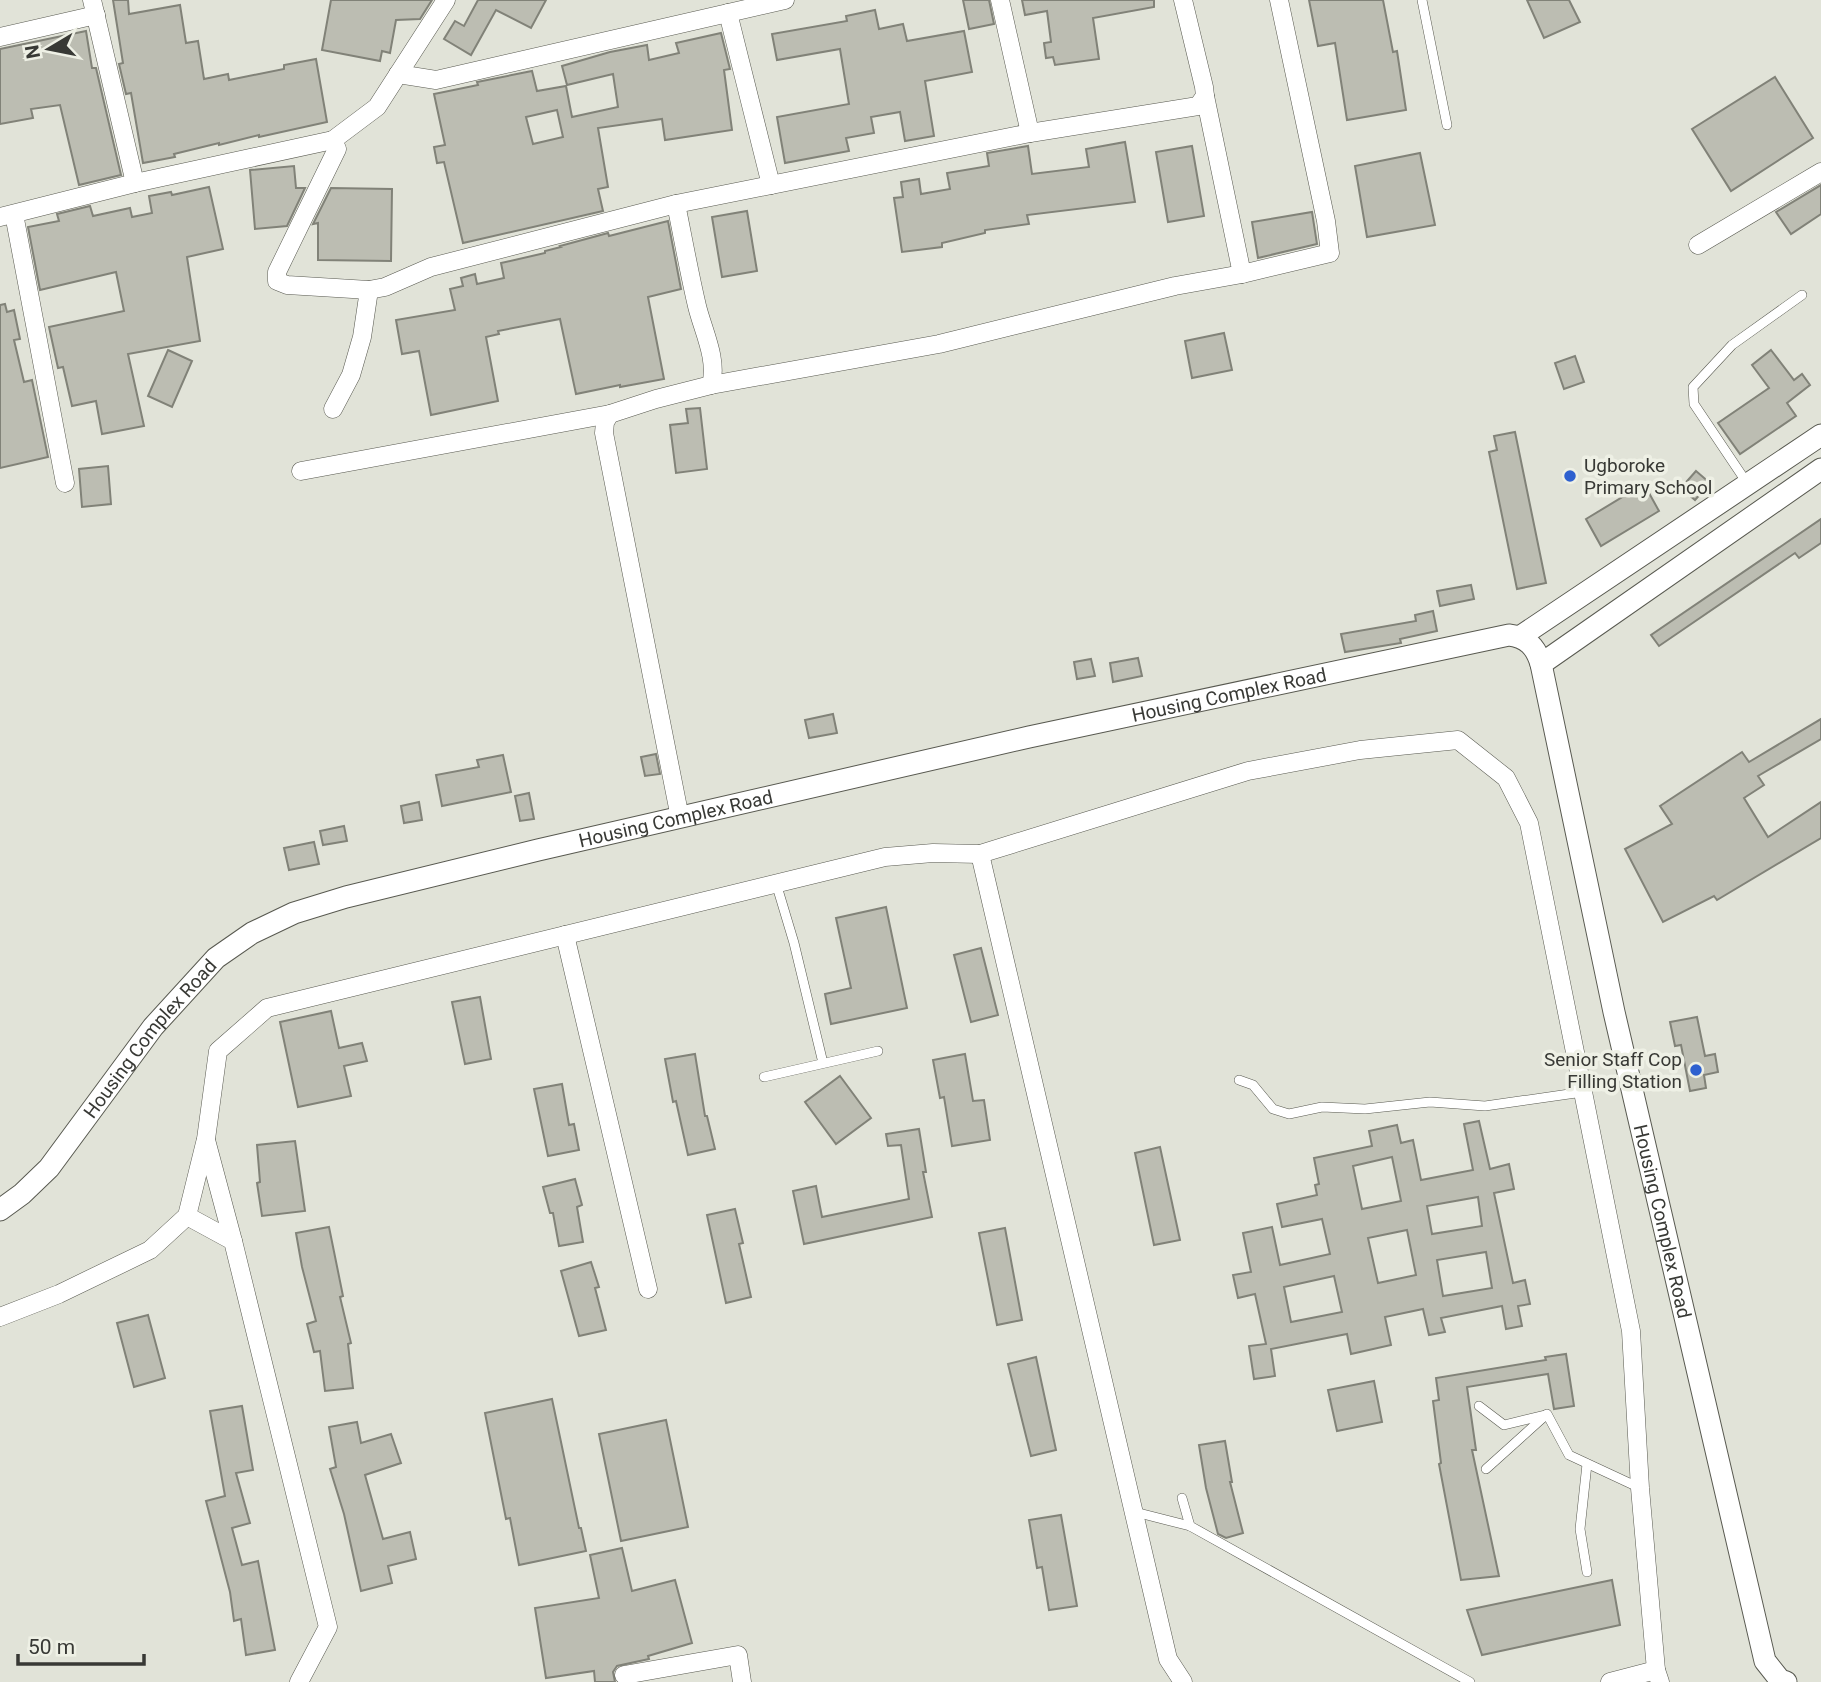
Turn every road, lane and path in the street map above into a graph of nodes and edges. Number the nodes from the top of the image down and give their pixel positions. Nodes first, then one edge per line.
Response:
1 (446, 0) edge
2 (785, 0) edge
3 (1000, 0) edge
4 (1183, 0) edge
5 (1279, 0) edge
6 (1422, 0) edge
7 (94, 8) edge
8 (728, 13) junction
9 (0, 37) edge
10 (398, 74) junction
11 (1205, 96) junction
12 (1447, 125) dead end
13 (1030, 133) junction
14 (333, 140) junction
15 (1821, 172) edge
16 (135, 183) junction
17 (771, 185) junction
18 (676, 204) junction
19 (7, 216) edge
20 (1698, 245) dead end
21 (1242, 274) junction
22 (369, 290) junction
23 (1802, 295) dead end
24 (711, 385) junction
25 (333, 409) dead end
26 (610, 414) junction
27 (1821, 435) edge
28 (1821, 469) edge
29 (301, 471) dead end
30 (65, 483) dead end
31 (1747, 483) junction
32 (1521, 636) junction
33 (1541, 664) junction
34 (680, 818) junction
35 (980, 854) junction
36 (776, 883) junction
37 (565, 935) junction
38 (878, 1051) dead end
39 (823, 1063) junction
40 (764, 1077) dead end
41 (1239, 1080) dead end
42 (1583, 1092) junction
43 (206, 1139) junction
44 (0, 1210) edge
45 (187, 1216) junction
46 (233, 1241) junction
47 (648, 1289) dead end
48 (0, 1318) edge
49 (1479, 1406) dead end
50 (1547, 1414) junction
51 (1587, 1464) junction
52 (1486, 1469) dead end
53 (1640, 1488) junction
54 (1182, 1498) dead end
55 (1135, 1512) junction
56 (1190, 1526) junction
57 (1587, 1572) dead end
58 (624, 1675) dead end
59 (1658, 1676) edge
60 (299, 1682) edge
61 (742, 1682) edge
62 (1183, 1682) edge
63 (1470, 1682) edge
64 (1610, 1682) edge
65 (1786, 1682) edge

1 - 10 street
2 - 8 street
3 - 13 street
4 - 11 street
5 - 21 street
6 - 12 lane
7 - 9 street
7 - 16 street
8 - 10 street
8 - 17 street
10 - 14 street
11 - 13 street
11 - 21 street
13 - 17 street
14 - 16 street
14 - 22 street
15 - 20 street
16 - 19 street
17 - 18 street
18 - 22 street
18 - 24 street
19 - 30 street
21 - 24 street
22 - 25 street
23 - 31 lane
24 - 26 street
26 - 29 street
26 - 34 street
27 - 31 street
28 - 33 street
31 - 32 street
32 - 33 street, Housing Complex Road
32 - 34 street, Housing Complex Road
33 - 65 street, Housing Complex Road
34 - 44 street, Housing Complex Road
35 - 36 street
35 - 42 street
35 - 55 street
36 - 37 street
36 - 39 lane
37 - 43 street
37 - 47 street
38 - 39 lane
39 - 40 lane
41 - 42 lane
42 - 53 street
43 - 45 street
43 - 46 street
45 - 46 street
45 - 48 street
46 - 60 street
49 - 50 lane
50 - 51 lane
50 - 52 lane
51 - 53 lane
51 - 57 lane
53 - 59 street
54 - 56 lane
55 - 56 lane
55 - 62 street
56 - 63 lane
58 - 61 street
59 - 64 street

